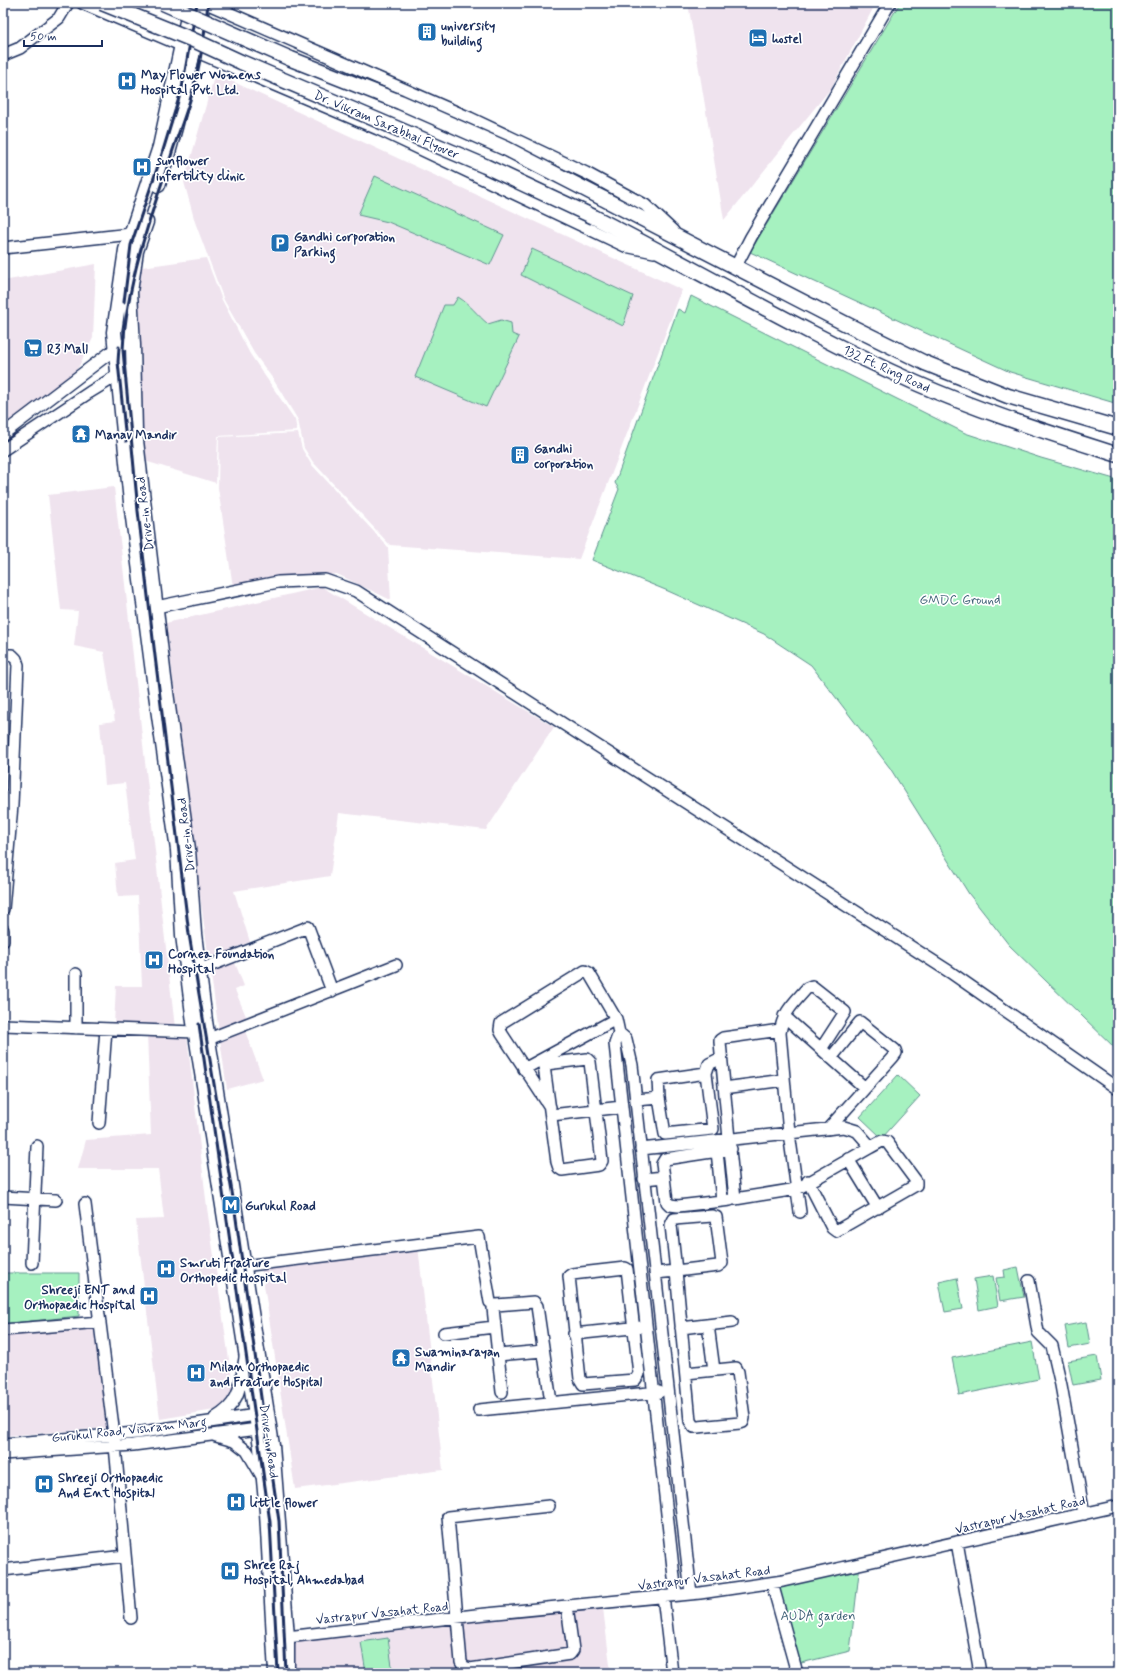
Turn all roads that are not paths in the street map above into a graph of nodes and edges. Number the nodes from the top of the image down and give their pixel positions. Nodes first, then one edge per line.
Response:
1 (68, 3) edge
2 (82, 3) edge
3 (102, 3) edge
4 (163, 3) edge
5 (192, 3) edge
6 (203, 3) edge
7 (206, 3) edge
8 (890, 3) edge
9 (188, 49) junction
10 (3, 55) edge
11 (131, 234) junction
12 (678, 237) junction
13 (3, 248) edge
14 (667, 254) junction
15 (736, 266) junction
16 (133, 340) junction
17 (115, 349) junction
18 (134, 369) junction
19 (118, 375) junction
20 (1118, 428) edge
21 (3, 434) edge
22 (3, 450) edge
23 (1118, 455) edge
24 (151, 610) junction
25 (3, 655) edge
26 (3, 909) edge
27 (3, 930) edge
28 (3, 937) edge
29 (3, 942) edge
30 (396, 965) dead end
31 (198, 970) junction
32 (76, 974) dead end
33 (332, 990) junction
34 (784, 1016) junction
35 (616, 1019) junction
36 (3, 1026) edge
37 (76, 1028) junction
38 (106, 1029) junction
39 (780, 1030) junction
40 (619, 1034) junction
41 (200, 1038) junction
42 (821, 1049) junction
43 (721, 1058) junction
44 (831, 1058) junction
45 (524, 1069) junction
46 (706, 1073) junction
47 (784, 1080) junction
48 (724, 1088) junction
49 (865, 1088) junction
50 (1118, 1089) edge
51 (659, 1098) junction
52 (636, 1100) junction
53 (622, 1107) junction
54 (596, 1110) junction
55 (550, 1111) junction
56 (99, 1123) dead end
57 (828, 1129) junction
58 (789, 1133) junction
59 (730, 1144) junction
60 (37, 1146) dead end
61 (870, 1147) junction
62 (641, 1149) junction
63 (717, 1151) junction
64 (848, 1159) junction
65 (664, 1177) junction
66 (644, 1179) junction
67 (808, 1181) junction
68 (796, 1189) junction
69 (3, 1197) edge
70 (34, 1199) junction
71 (735, 1199) junction
72 (56, 1200) dead end
73 (722, 1201) junction
74 (85, 1204) dead end
75 (878, 1208) junction
76 (800, 1212) dead end
77 (32, 1263) dead end
78 (243, 1266) junction
79 (676, 1271) junction
80 (655, 1273) junction
81 (641, 1276) junction
82 (628, 1278) junction
83 (1029, 1281) dead end
84 (490, 1302) dead end
85 (100, 1322) junction
86 (732, 1322) dead end
87 (708, 1325) junction
88 (646, 1326) junction
89 (634, 1327) junction
90 (494, 1328) junction
91 (681, 1328) junction
92 (3, 1330) edge
93 (444, 1333) dead end
94 (574, 1334) junction
95 (543, 1350) junction
96 (246, 1354) junction
97 (498, 1356) junction
98 (714, 1370) junction
99 (686, 1373) junction
100 (669, 1391) junction
101 (502, 1392) dead end
102 (652, 1393) junction
103 (551, 1402) junction
104 (479, 1410) dead end
105 (261, 1414) junction
106 (210, 1422) junction
107 (263, 1428) junction
108 (211, 1435) junction
109 (115, 1441) junction
110 (3, 1444) edge
111 (3, 1454) edge
112 (264, 1478) junction
113 (549, 1506) dead end
114 (1118, 1506) edge
115 (1084, 1514) junction
116 (956, 1542) junction
117 (125, 1556) junction
118 (3, 1570) edge
119 (772, 1583) junction
120 (691, 1594) junction
121 (676, 1595) junction
122 (663, 1596) junction
123 (567, 1606) junction
124 (131, 1618) dead end
125 (457, 1618) junction
126 (287, 1637) junction
127 (276, 1673) edge
128 (287, 1673) edge
129 (672, 1673) edge
130 (797, 1673) edge
131 (980, 1673) edge

1 - 10 street
2 - 9 street
3 - 14 main road, Dr. Vikram Sarabhai Flyover, bridge
4 - 12 main road, Dr. Vikram Sarabhai Flyover, bridge
5 - 9 main road
6 - 9 main road, Drive-in Road
7 - 12 street
8 - 15 street
9 - 11 main road, Drive-in Road
9 - 14 street
9 - 16 main road, Drive-in Road
11 - 13 street
11 - 17 main road, Drive-in Road
12 - 15 main road, 132 Ft. Ring Road
14 - 23 main road, 132 Ft. Ring Road
15 - 20 main road, 132 Ft. Ring Road
16 - 17 street
16 - 18 main road, Drive-in Road
17 - 19 main road, Drive-in Road
17 - 21 street
18 - 19 street
18 - 24 main road, Drive-in Road
19 - 22 street
19 - 24 main road, Drive-in Road
24 - 31 main road, Drive-in Road
24 - 41 main road, Drive-in Road
24 - 50 street
25 - 26 street
27 - 28 street
28 - 29 street
30 - 33 street
31 - 33 street
31 - 41 main road, Drive-in Road
32 - 37 street
33 - 41 street
34 - 39 street
34 - 42 street
34 - 42 street
35 - 40 street
35 - 45 street
35 - 45 street
36 - 37 street
37 - 38 street
38 - 41 street
38 - 56 street
39 - 43 street
39 - 47 street
40 - 52 street
40 - 53 street
41 - 78 main road, Drive-in Road
41 - 96 main road, Drive-in Road
42 - 44 street
43 - 46 street
43 - 48 street
44 - 49 street
44 - 49 street
45 - 55 street
46 - 51 street
46 - 51 street
47 - 48 street
47 - 58 street
48 - 59 street
49 - 57 street
51 - 52 street
52 - 62 street
53 - 54 street
53 - 81 street
54 - 55 street
54 - 55 street
54 - 55 street
57 - 58 street
57 - 61 street
58 - 59 street
58 - 68 street
59 - 62 street
59 - 63 street
59 - 71 street
60 - 70 street
61 - 64 street
61 - 75 street
62 - 66 street
63 - 65 street
63 - 73 street
64 - 67 street
64 - 75 street
65 - 66 street
65 - 73 street
66 - 80 street
67 - 68 street
67 - 75 street
68 - 71 street
68 - 76 street
69 - 70 street
70 - 72 street
70 - 77 street
71 - 73 street
74 - 85 street
78 - 84 street
78 - 105 main road, Drive-in Road
79 - 79 street
79 - 80 street
79 - 91 street
80 - 100 street
81 - 82 street
81 - 88 street
82 - 89 street
82 - 94 street
83 - 115 street
85 - 92 street
85 - 109 street
86 - 87 street
87 - 91 street
87 - 98 street
88 - 89 street
88 - 102 street
89 - 94 street
89 - 94 street
90 - 93 street
90 - 95 street
90 - 97 street
91 - 99 street
95 - 97 street
95 - 103 street
96 - 105 main road, Drive-in Road
96 - 106 street
97 - 101 street
98 - 99 street
98 - 99 street
100 - 102 street
100 - 120 street
102 - 103 street
102 - 121 street
103 - 104 street
105 - 106 street, Gurukul Road, Vishram Marg
105 - 107 main road, Drive-in Road
106 - 109 street, Gurukul Road, Vishram Marg
107 - 108 street, Gurukul Road, Vishram Marg
107 - 112 main road, Drive-in Road
107 - 126 main road, Drive-in Road
108 - 109 street, Gurukul Road, Vishram Marg
108 - 112 street
109 - 110 street, Gurukul Road, Vishram Marg
109 - 111 street, Gurukul Road, Vishram Marg
109 - 117 street
112 - 127 main road, Drive-in Road
113 - 125 street
114 - 115 street, Vastrapur Vasahat Road
115 - 116 street, Vastrapur Vasahat Road
116 - 119 street, Vastrapur Vasahat Road
116 - 131 street
117 - 118 street
117 - 124 street
119 - 120 street, Vastrapur Vasahat Road
119 - 130 street
120 - 121 street, Vastrapur Vasahat Road
121 - 122 street, Vastrapur Vasahat Road
122 - 123 street, Vastrapur Vasahat Road
122 - 129 street
123 - 125 street, Vastrapur Vasahat Road
123 - 125 street
125 - 126 street, Vastrapur Vasahat Road
126 - 128 main road, Drive-in Road

